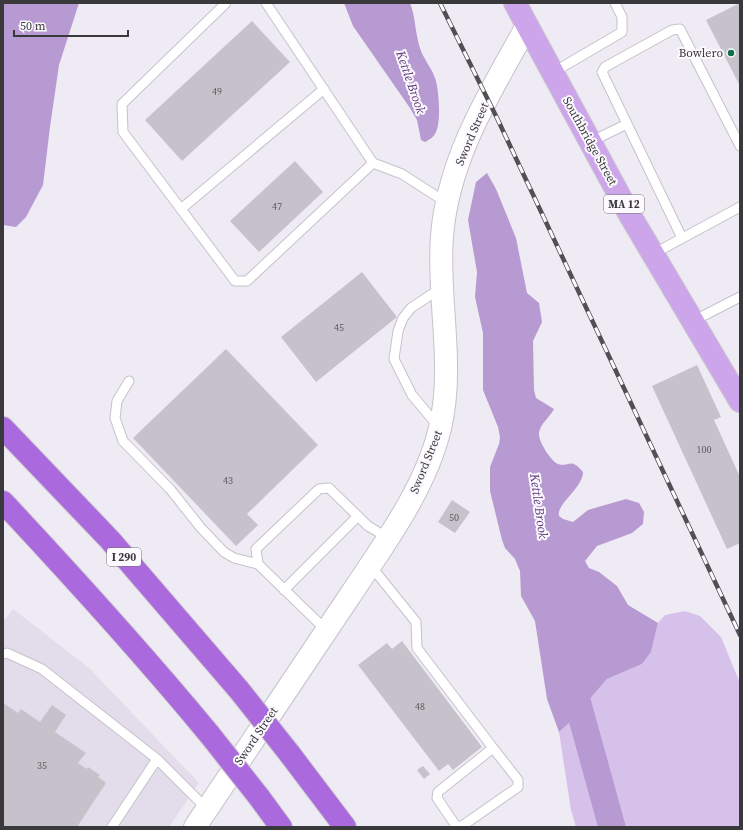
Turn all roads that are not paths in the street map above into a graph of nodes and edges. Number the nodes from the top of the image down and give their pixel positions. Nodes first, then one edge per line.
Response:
1 (226, 3) edge
2 (266, 3) edge
3 (615, 3) edge
4 (522, 10) edge
5 (552, 73) junction
6 (324, 90) junction
7 (627, 124) junction
8 (590, 142) junction
9 (740, 146) edge
10 (373, 164) junction
11 (447, 203) junction
12 (740, 207) edge
13 (181, 209) junction
14 (682, 238) junction
15 (653, 254) junction
16 (442, 287) junction
17 (740, 297) edge
18 (693, 321) junction
19 (130, 381) dead end
20 (740, 401) edge
21 (3, 428) edge
22 (440, 428) junction
23 (3, 502) edge
24 (358, 516) junction
25 (388, 538) junction
26 (258, 564) junction
27 (370, 566) junction
28 (284, 590) junction
29 (327, 631) junction
30 (3, 654) edge
31 (492, 748) junction
32 (157, 759) junction
33 (207, 809) junction
34 (112, 827) edge
35 (195, 827) edge
36 (281, 827) edge
37 (345, 827) edge

1 - 13 lane
2 - 6 lane
3 - 5 lane
4 - 5 main road, Southbridge Street / MA 12
4 - 11 street, Sword Street
5 - 8 main road, Southbridge Street / MA 12
6 - 10 lane
6 - 13 lane
7 - 8 lane
7 - 9 lane
7 - 14 lane
8 - 15 main road, Southbridge Street / MA 12
10 - 11 lane
10 - 13 lane
11 - 16 street, Sword Street
12 - 14 lane
14 - 15 lane
15 - 18 main road, Southbridge Street / MA 12
16 - 22 street, Sword Street
16 - 22 lane
17 - 18 lane
18 - 20 main road, Southbridge Street / MA 12
19 - 26 lane
21 - 37 highway, I 290, bridge
22 - 25 street, Sword Street
23 - 36 highway, bridge
24 - 25 lane
24 - 26 lane
24 - 28 lane
25 - 27 street, Sword Street
26 - 28 lane
27 - 29 street, Sword Street
27 - 31 lane
28 - 29 lane
29 - 33 street, Sword Street
30 - 32 lane
31 - 31 lane
32 - 33 lane
32 - 34 lane
33 - 35 street, Sword Street

